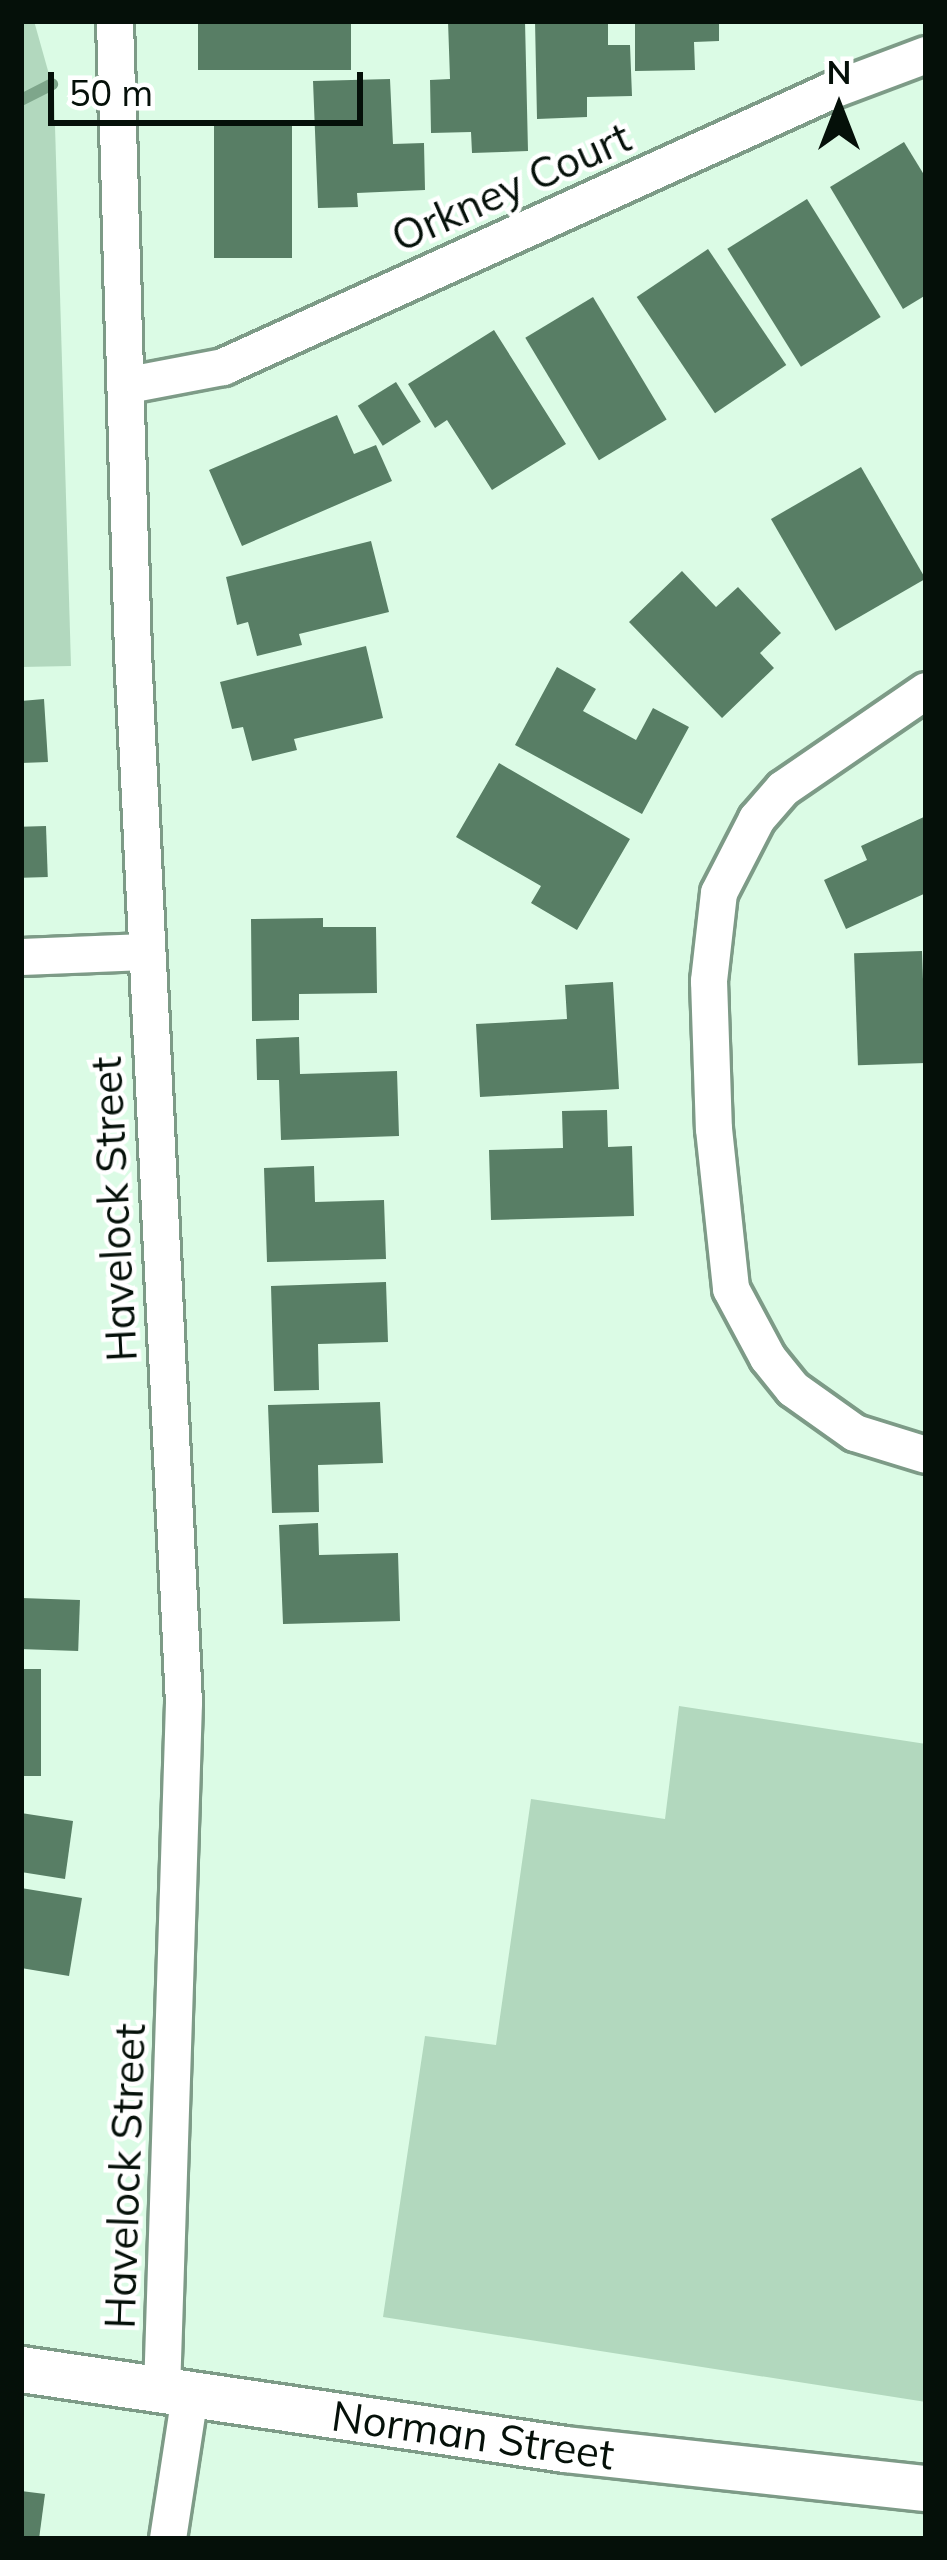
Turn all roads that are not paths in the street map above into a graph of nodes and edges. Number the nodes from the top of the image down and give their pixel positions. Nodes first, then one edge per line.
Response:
1 (115, 21) edge
2 (926, 55) edge
3 (129, 385) junction
4 (926, 691) edge
5 (146, 952) junction
6 (21, 957) edge
7 (926, 1455) edge
8 (21, 2369) edge
9 (176, 2393) junction
10 (926, 2488) edge
11 (168, 2539) edge

1 - 3 street, Havelock Street
2 - 3 street, Orkney Court
3 - 5 street, Havelock Street
4 - 7 street
5 - 6 street
5 - 9 street, Havelock Street
8 - 9 street, Norman Street
9 - 10 street, Norman Street
9 - 11 street, Havelock Street

